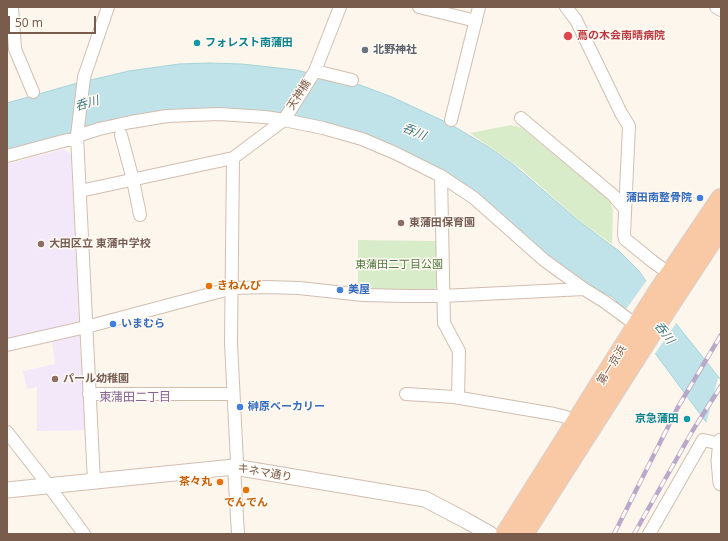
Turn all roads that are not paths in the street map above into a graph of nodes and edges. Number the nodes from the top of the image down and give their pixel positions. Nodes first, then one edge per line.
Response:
1 (12, 7) edge
2 (108, 7) edge
3 (340, 7) edge
4 (419, 7) edge
5 (480, 7) edge
6 (566, 7) edge
7 (716, 7) edge
8 (721, 10) edge
9 (476, 21) junction
10 (314, 72) junction
11 (352, 80) dead end
12 (33, 92) dead end
13 (285, 118) junction
14 (521, 118) dead end
15 (451, 120) dead end
16 (121, 135) dead end
17 (77, 137) junction
18 (7, 156) edge
19 (233, 158) junction
20 (441, 176) junction
21 (133, 180) junction
22 (80, 191) junction
23 (721, 198) edge
24 (625, 209) junction
25 (140, 215) dead end
26 (721, 226) edge
27 (677, 279) junction
28 (233, 288) junction
29 (584, 290) junction
30 (442, 296) junction
31 (86, 327) junction
32 (637, 328) junction
33 (7, 345) edge
34 (89, 394) junction
35 (233, 394) junction
36 (406, 394) dead end
37 (458, 398) junction
38 (576, 422) junction
39 (7, 432) edge
40 (721, 443) edge
41 (234, 467) junction
42 (94, 482) junction
43 (721, 484) edge
44 (49, 486) junction
45 (7, 490) edge
46 (84, 534) edge
47 (238, 534) edge
48 (490, 534) edge
49 (506, 534) edge
50 (523, 534) edge
51 (649, 534) edge

1 - 12 street
2 - 17 street
3 - 10 street, 天神橋
4 - 9 street
5 - 9 street
6 - 24 street
7 - 8 street
9 - 15 street
10 - 11 street
10 - 13 street, 天神橋
13 - 17 street
13 - 19 street
13 - 20 street
14 - 24 street
16 - 21 street
17 - 18 street
17 - 22 street
19 - 21 street
19 - 28 street
20 - 29 street
20 - 30 street
21 - 22 street
21 - 25 street
22 - 31 street
23 - 27 highway, 第一京浜
24 - 27 street
26 - 27 highway, 第一京浜
27 - 32 highway, 第一京浜
28 - 30 street
28 - 31 street
28 - 35 street
29 - 30 street
29 - 32 street
30 - 37 street
31 - 33 street
31 - 34 street
32 - 38 highway, 第一京浜
32 - 50 highway, 第一京浜
34 - 35 street
34 - 42 street
35 - 41 street
36 - 37 street
37 - 38 street
38 - 49 highway, 第一京浜
39 - 44 street
40 - 43 street
40 - 51 street
41 - 42 street, キネマ通り
41 - 47 street
41 - 48 street, キネマ通り
42 - 44 street, キネマ通り
44 - 45 street, キネマ通り
44 - 46 street

